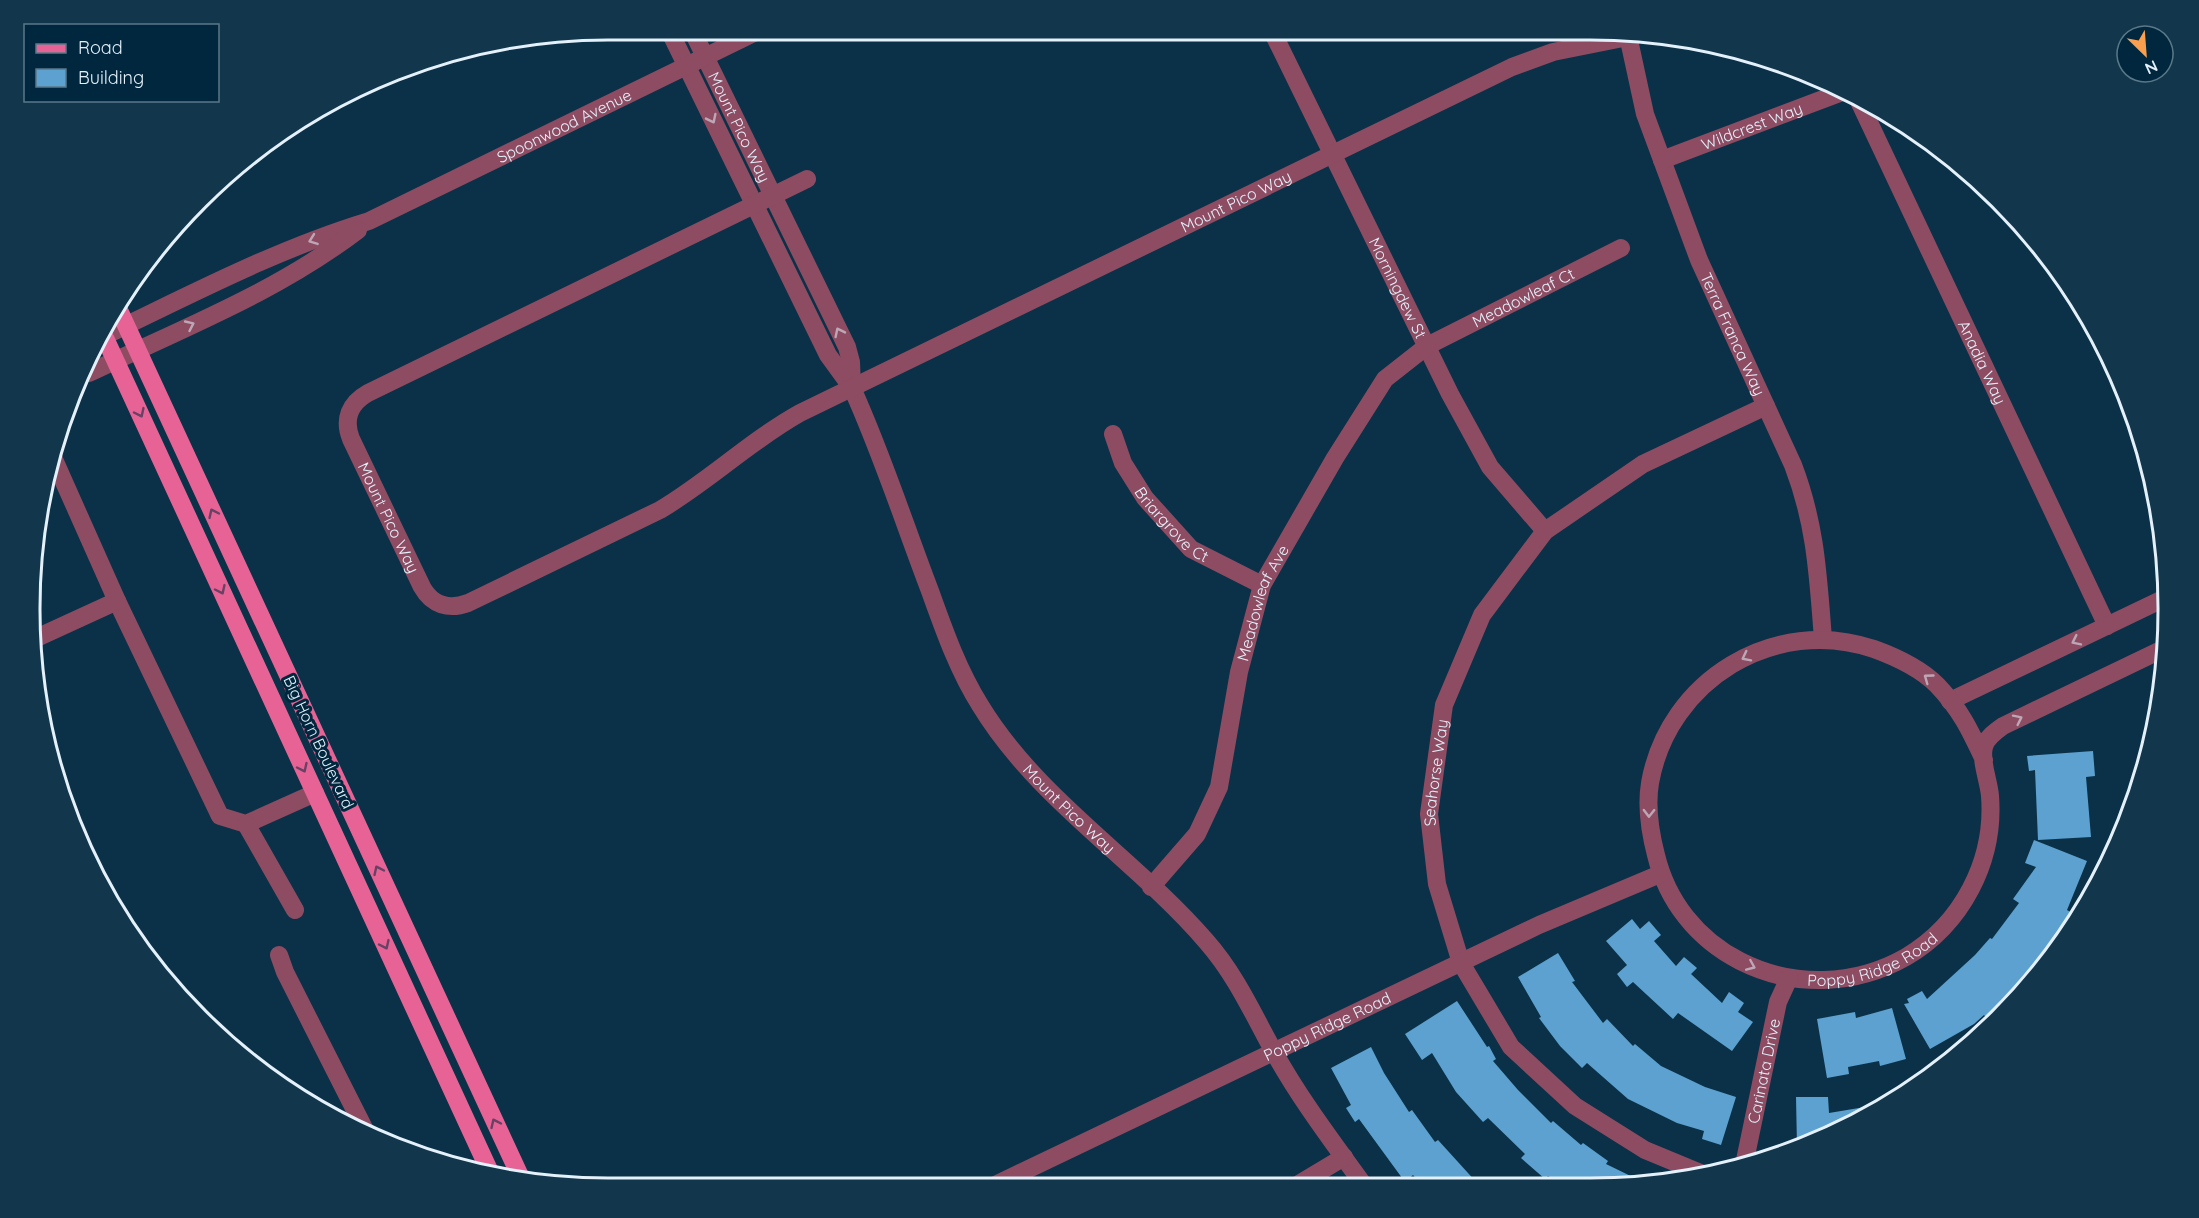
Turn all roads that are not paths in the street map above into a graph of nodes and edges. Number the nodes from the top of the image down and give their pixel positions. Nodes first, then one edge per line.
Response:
1 (674, 40) edge
2 (697, 40) edge
3 (740, 40) edge
4 (1276, 40) edge
5 (1601, 41) edge
6 (1630, 42) edge
7 (705, 57) junction
8 (687, 66) junction
9 (1833, 95) edge
10 (1864, 111) edge
11 (1333, 154) junction
12 (1662, 160) junction
13 (807, 179) dead end
14 (773, 196) junction
15 (754, 205) junction
16 (369, 221) junction
17 (1621, 248) dead end
18 (122, 317) edge
19 (126, 326) junction
20 (113, 333) edge
21 (107, 343) edge
22 (1427, 346) junction
23 (137, 350) junction
24 (115, 360) junction
25 (93, 371) edge
26 (852, 388) junction
27 (1766, 406) junction
28 (1113, 434) dead end
29 (58, 468) edge
30 (1545, 531) junction
31 (1262, 585) junction
32 (117, 601) junction
33 (2158, 601) edge
34 (2107, 626) junction
35 (41, 636) edge
36 (1822, 639) junction
37 (2157, 652) edge
38 (1950, 701) junction
39 (1984, 760) junction
40 (315, 793) junction
41 (246, 824) junction
42 (1660, 874) junction
43 (1151, 887) junction
44 (295, 910) dead end
45 (279, 955) dead end
46 (1461, 963) junction
47 (1789, 978) junction
48 (1274, 1052) junction
49 (360, 1120) edge
50 (1746, 1155) edge
51 (1344, 1157) junction
52 (486, 1164) edge
53 (1690, 1169) edge
54 (517, 1170) edge
55 (1010, 1178) edge
56 (1309, 1178) edge
57 (1359, 1178) edge

1 - 8 street, Mount Pico Way
2 - 7 street, Mount Pico Way
3 - 7 street, Spoonwood Avenue
4 - 11 street, Morningdew St
5 - 11 street, Mount Pico Way
6 - 12 street, Terra Franca Way
7 - 8 street, Spoonwood Avenue
7 - 14 street, Mount Pico Way
8 -> 15 street, Mount Pico Way
8 - 16 street, Spoonwood Avenue
9 - 12 street, Wildcrest Way
10 - 34 street, Anadia Way
11 - 22 street, Morningdew St
11 - 26 street, Mount Pico Way
12 - 27 street, Terra Franca Way
13 - 14 street, Mount Pico Way
14 - 15 street, Mount Pico Way
26 -> 14 street, Mount Pico Way
15 - 26 street, Mount Pico Way
15 - 26 street, Mount Pico Way
16 -> 19 street, Spoonwood Avenue
23 -> 16 street, Spoonwood Avenue
17 - 22 street, Meadowleaf Ct
18 - 19 main road, Big Horn Boulevard
19 - 20 street, Spoonwood Avenue
19 - 23 main road, Big Horn Boulevard
21 - 24 main road, Big Horn Boulevard
22 - 30 street, Morningdew St
22 - 31 street, Meadowleaf Ave
23 - 24 street, Spoonwood Avenue
54 -> 23 main road, Big Horn Boulevard
24 - 25 street, Spoonwood Avenue
24 -> 40 main road, Big Horn Boulevard
26 - 43 street, Mount Pico Way
27 - 30 street, Seahorse Way
27 - 36 street, Terra Franca Way
28 - 31 street, Briargrove Ct
29 - 32 street
30 - 46 street, Seahorse Way
31 - 43 street, Meadowleaf Ave
32 - 35 street
32 - 41 street
33 - 34 street
34 -> 38 street
38 -> 36 street, Poppy Ridge Road
36 -> 42 street, Poppy Ridge Road
39 -> 37 street, Poppy Ridge Road
38 - 39 street, Poppy Ridge Road
39 - 47 street, Poppy Ridge Road
40 - 41 street
40 -> 52 main road, Big Horn Boulevard
41 - 44 street
42 - 46 street, Poppy Ridge Road
42 -> 47 street, Poppy Ridge Road
43 - 48 street, Mount Pico Way
45 - 49 street
46 - 48 street, Poppy Ridge Road
46 - 53 street, Seahorse Way
47 - 50 street, Carinata Drive
48 - 51 street, Mount Pico Way
48 - 55 street, Poppy Ridge Road
51 - 56 street
51 - 57 street, Mount Pico Way

